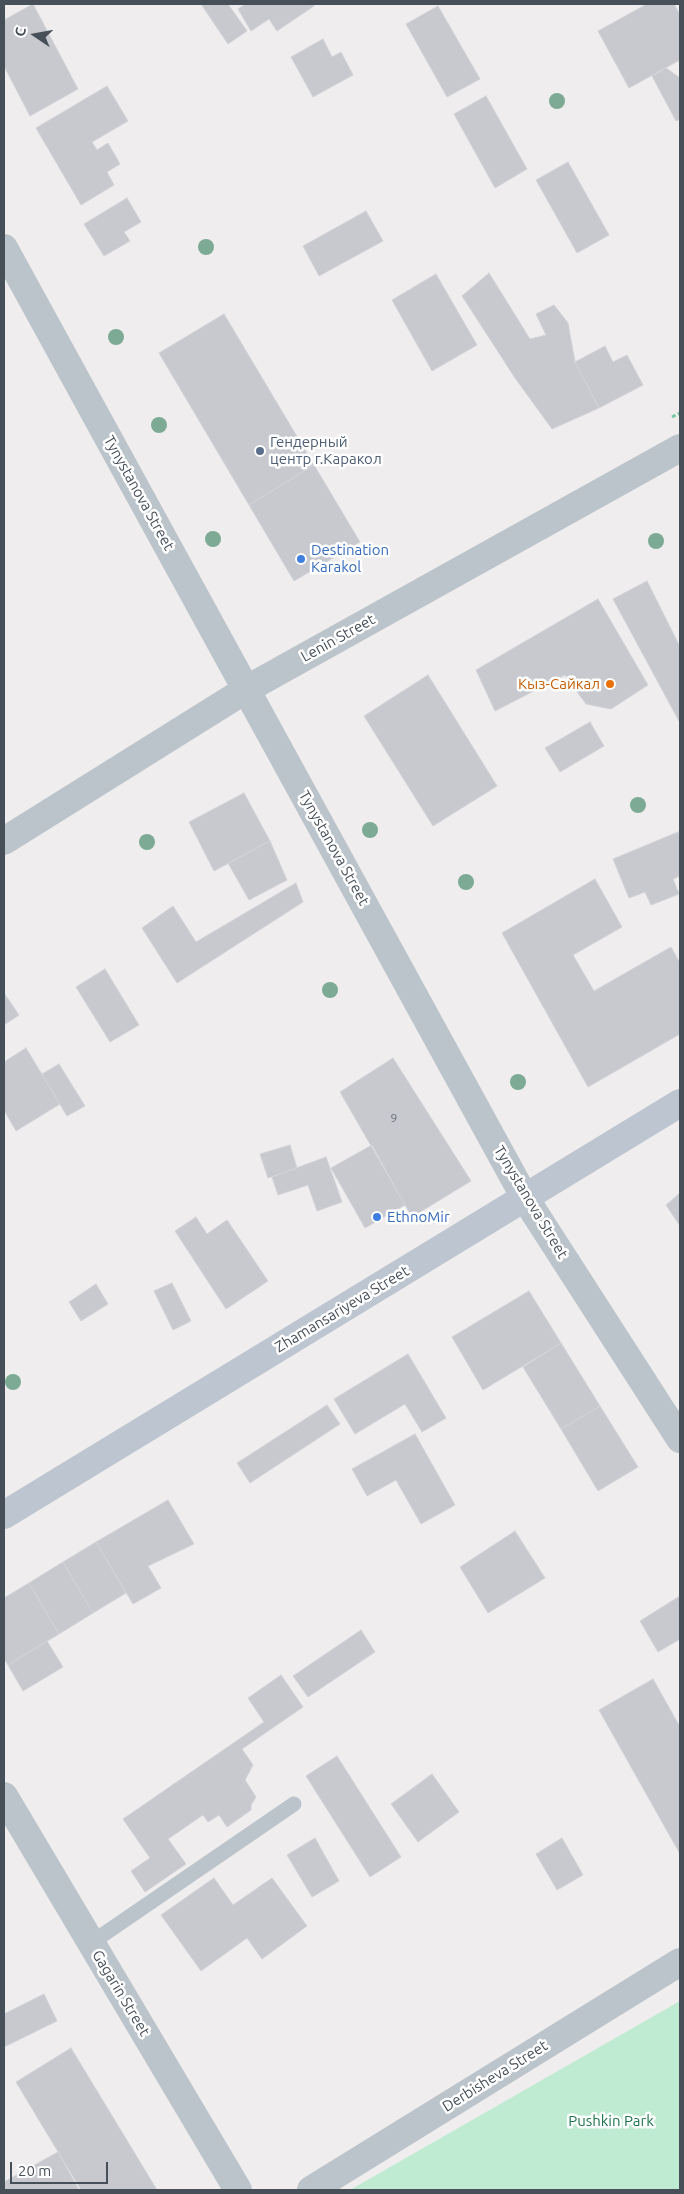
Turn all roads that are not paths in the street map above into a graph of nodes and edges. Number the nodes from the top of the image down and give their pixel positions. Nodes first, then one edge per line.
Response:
1 (4, 248) edge
2 (680, 448) edge
3 (247, 689) junction
4 (4, 841) edge
5 (680, 1103) edge
6 (525, 1198) junction
7 (680, 1439) edge
8 (4, 1515) edge
9 (4, 1796) edge
10 (294, 1804) dead end
11 (90, 1943) junction
12 (680, 1962) edge
13 (238, 2190) edge
14 (311, 2190) edge

1 - 3 street, Tynystanova Street
2 - 3 street, Lenin Street
3 - 4 street, Lenin Street
3 - 6 street, Tynystanova Street
5 - 6 main road, Zhamansariyeva Street
6 - 7 street, Tynystanova Street
6 - 8 main road, Zhamansariyeva Street
9 - 11 street, Gagarin Street
10 - 11 lane
11 - 13 street, Gagarin Street
12 - 14 street, Derbisheva Street

